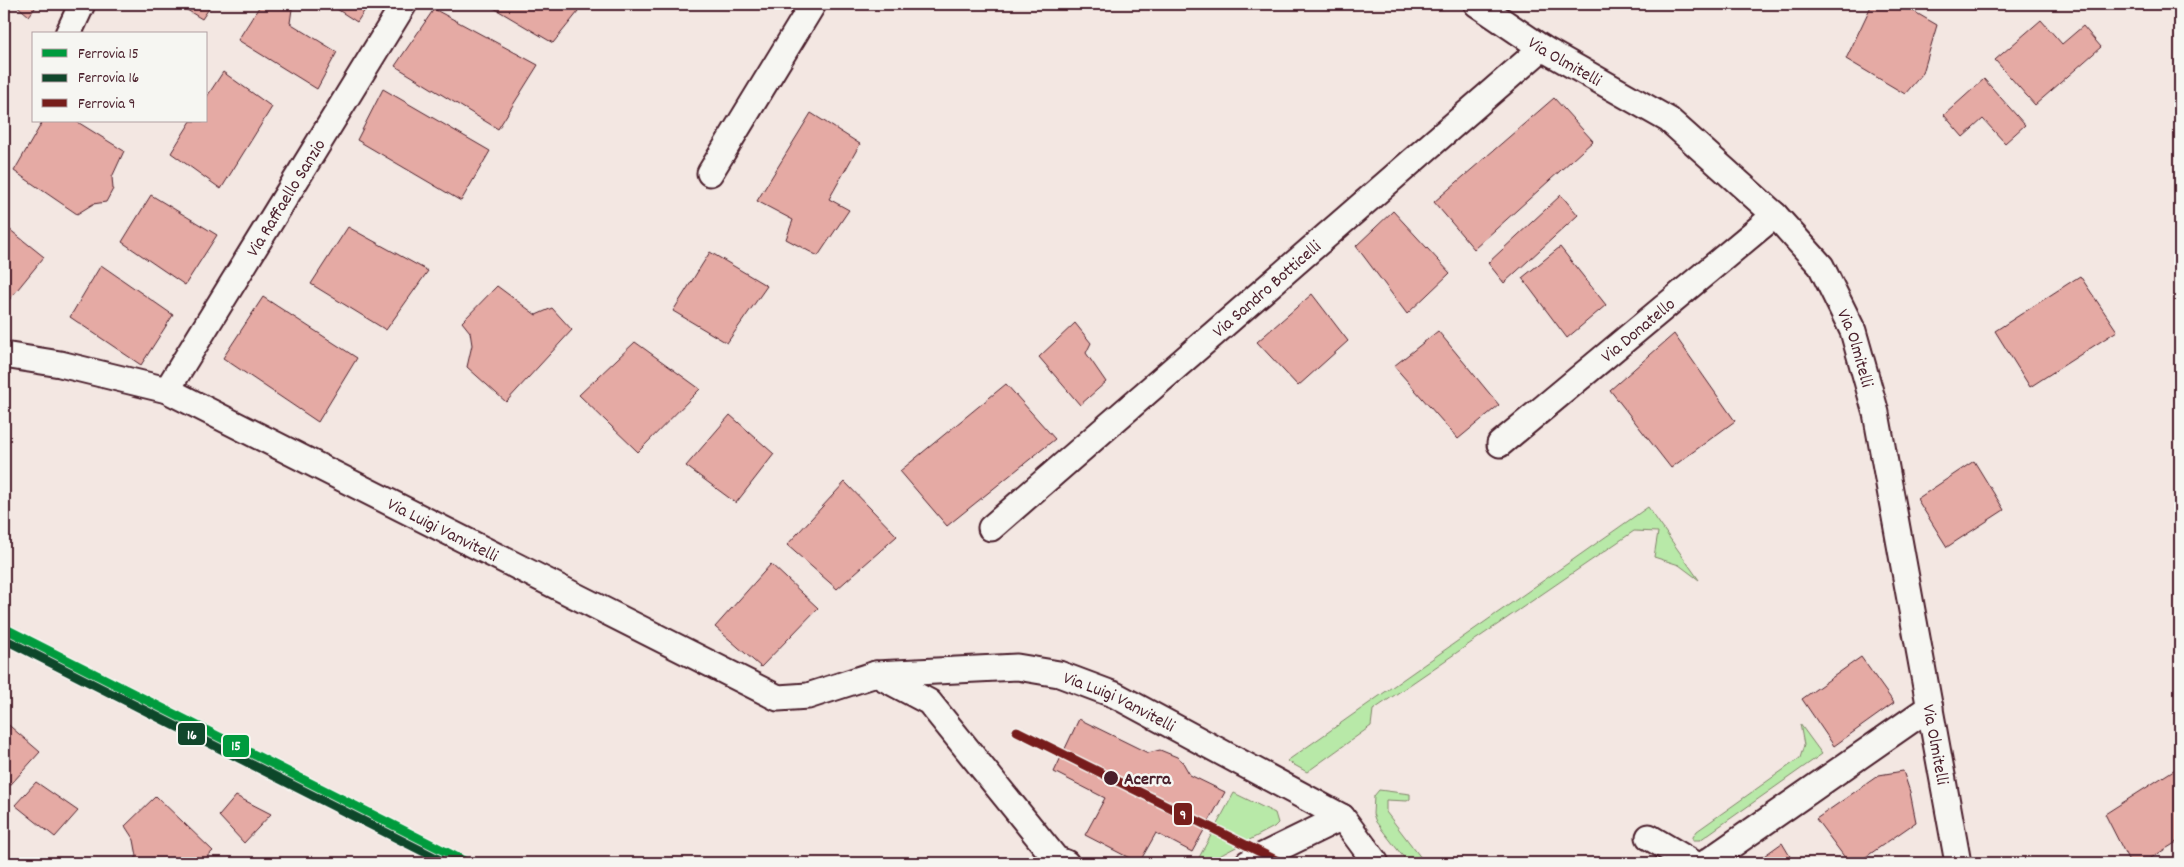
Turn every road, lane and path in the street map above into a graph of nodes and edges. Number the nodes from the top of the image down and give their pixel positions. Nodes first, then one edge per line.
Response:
1 (82, 4) edge
2 (404, 4) edge
3 (813, 4) edge
4 (1476, 4) edge
5 (69, 32) edge
6 (1542, 48) junction
7 (710, 173) dead end
8 (1775, 215) junction
9 (4, 355) edge
10 (167, 390) junction
11 (1500, 444) dead end
12 (991, 528) dead end
13 (876, 674) junction
14 (1930, 707) junction
15 (1342, 817) junction
16 (1650, 836) dead end
17 (1066, 863) edge
18 (1248, 863) edge
19 (1376, 863) edge
20 (1693, 863) edge
21 (1706, 863) edge
22 (1958, 863) edge

1 - 5 street
2 - 10 street, Via Raffaello Sanzio
3 - 7 street
4 - 6 street, Via Olmitelli
6 - 8 street, Via Olmitelli
6 - 12 street, Via Sandro Botticelli
8 - 11 street, Via Donatello
8 - 14 street, Via Olmitelli
9 - 10 street, Via Luigi Vanvitelli
10 - 13 street, Via Luigi Vanvitelli
13 - 15 street, Via Luigi Vanvitelli
13 - 17 street
14 - 21 street
14 - 22 street, Via Olmitelli
15 - 18 street
15 - 19 street, Via Luigi Vanvitelli
16 - 20 street

